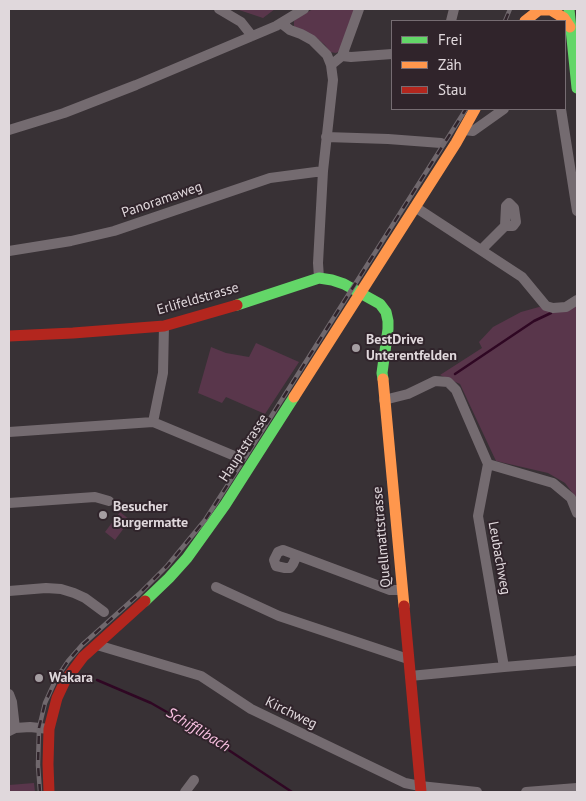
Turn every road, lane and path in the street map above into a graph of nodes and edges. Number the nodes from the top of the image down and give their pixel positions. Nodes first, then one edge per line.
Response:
1 (219, 9) edge
2 (304, 9) edge
3 (359, 9) edge
4 (529, 9) edge
5 (569, 9) edge
6 (521, 20) edge
7 (526, 20) edge
8 (565, 20) edge
9 (566, 21) edge
10 (281, 23) junction
11 (570, 27) junction
12 (252, 36) junction
13 (391, 54) edge
14 (342, 56) junction
15 (332, 65) junction
16 (577, 88) edge
17 (474, 110) edge
18 (503, 110) edge
19 (561, 110) edge
20 (9, 130) edge
21 (464, 130) junction
22 (326, 137) junction
23 (441, 144) dead end
24 (323, 171) junction
25 (415, 207) junction
26 (577, 212) edge
27 (505, 226) dead end
28 (481, 250) junction
29 (9, 251) edge
30 (319, 278) junction
31 (360, 293) junction
32 (577, 300) edge
33 (164, 326) junction
34 (9, 336) edge
35 (384, 400) junction
36 (153, 422) junction
37 (9, 432) edge
38 (237, 457) dead end
39 (488, 464) junction
40 (109, 501) dead end
41 (9, 504) edge
42 (577, 513) edge
43 (297, 555) dead end
44 (216, 587) dead end
45 (402, 590) junction
46 (9, 591) edge
47 (104, 612) dead end
48 (97, 645) junction
49 (408, 659) junction
50 (577, 660) edge
51 (504, 666) junction
52 (410, 676) junction
53 (9, 694) edge
54 (12, 729) edge
55 (49, 729) junction
56 (194, 780) dead end
57 (577, 788) edge
58 (421, 789) edge
59 (49, 792) edge
60 (185, 792) edge
61 (478, 792) edge
62 (526, 792) edge

1 - 12 street
2 - 10 street
3 - 14 street
4 - 6 main road
5 - 11 main road
7 - 8 main road
9 - 11 main road
10 - 12 street
10 - 15 street
11 - 16 main road
12 - 20 street
13 - 14 street
14 - 15 street
15 - 22 street
17 - 21 main road, Hauptstrasse
18 - 21 street
19 - 26 street
21 - 25 main road, Hauptstrasse
22 - 23 street
22 - 24 street
24 - 29 street, Panoramaweg
24 - 30 street
25 - 28 street
25 - 31 main road, Hauptstrasse
27 - 28 street
28 - 32 street
30 - 31 main road
30 - 33 main road, Erlifeldstrasse
31 - 35 main road, Quellmattstrasse
31 - 48 main road, Hauptstrasse
33 - 34 main road, Erlifeldstrasse
33 - 36 street
35 - 39 street
35 - 45 main road, Quellmattstrasse
36 - 37 street
36 - 38 street
39 - 42 street
39 - 51 street, Leubachweg
40 - 41 street
43 - 45 street
44 - 49 street
45 - 49 main road, Quellmattstrasse
46 - 47 street
48 - 55 main road, Hauptstrasse
48 - 58 street, Kirchweg
49 - 52 main road, Quellmattstrasse
50 - 51 street
51 - 52 street
52 - 58 main road, Quellmattstrasse
53 - 54 street
54 - 55 street
55 - 59 main road, Hauptstrasse
56 - 60 street
57 - 62 street
58 - 61 street, Kirchweg

